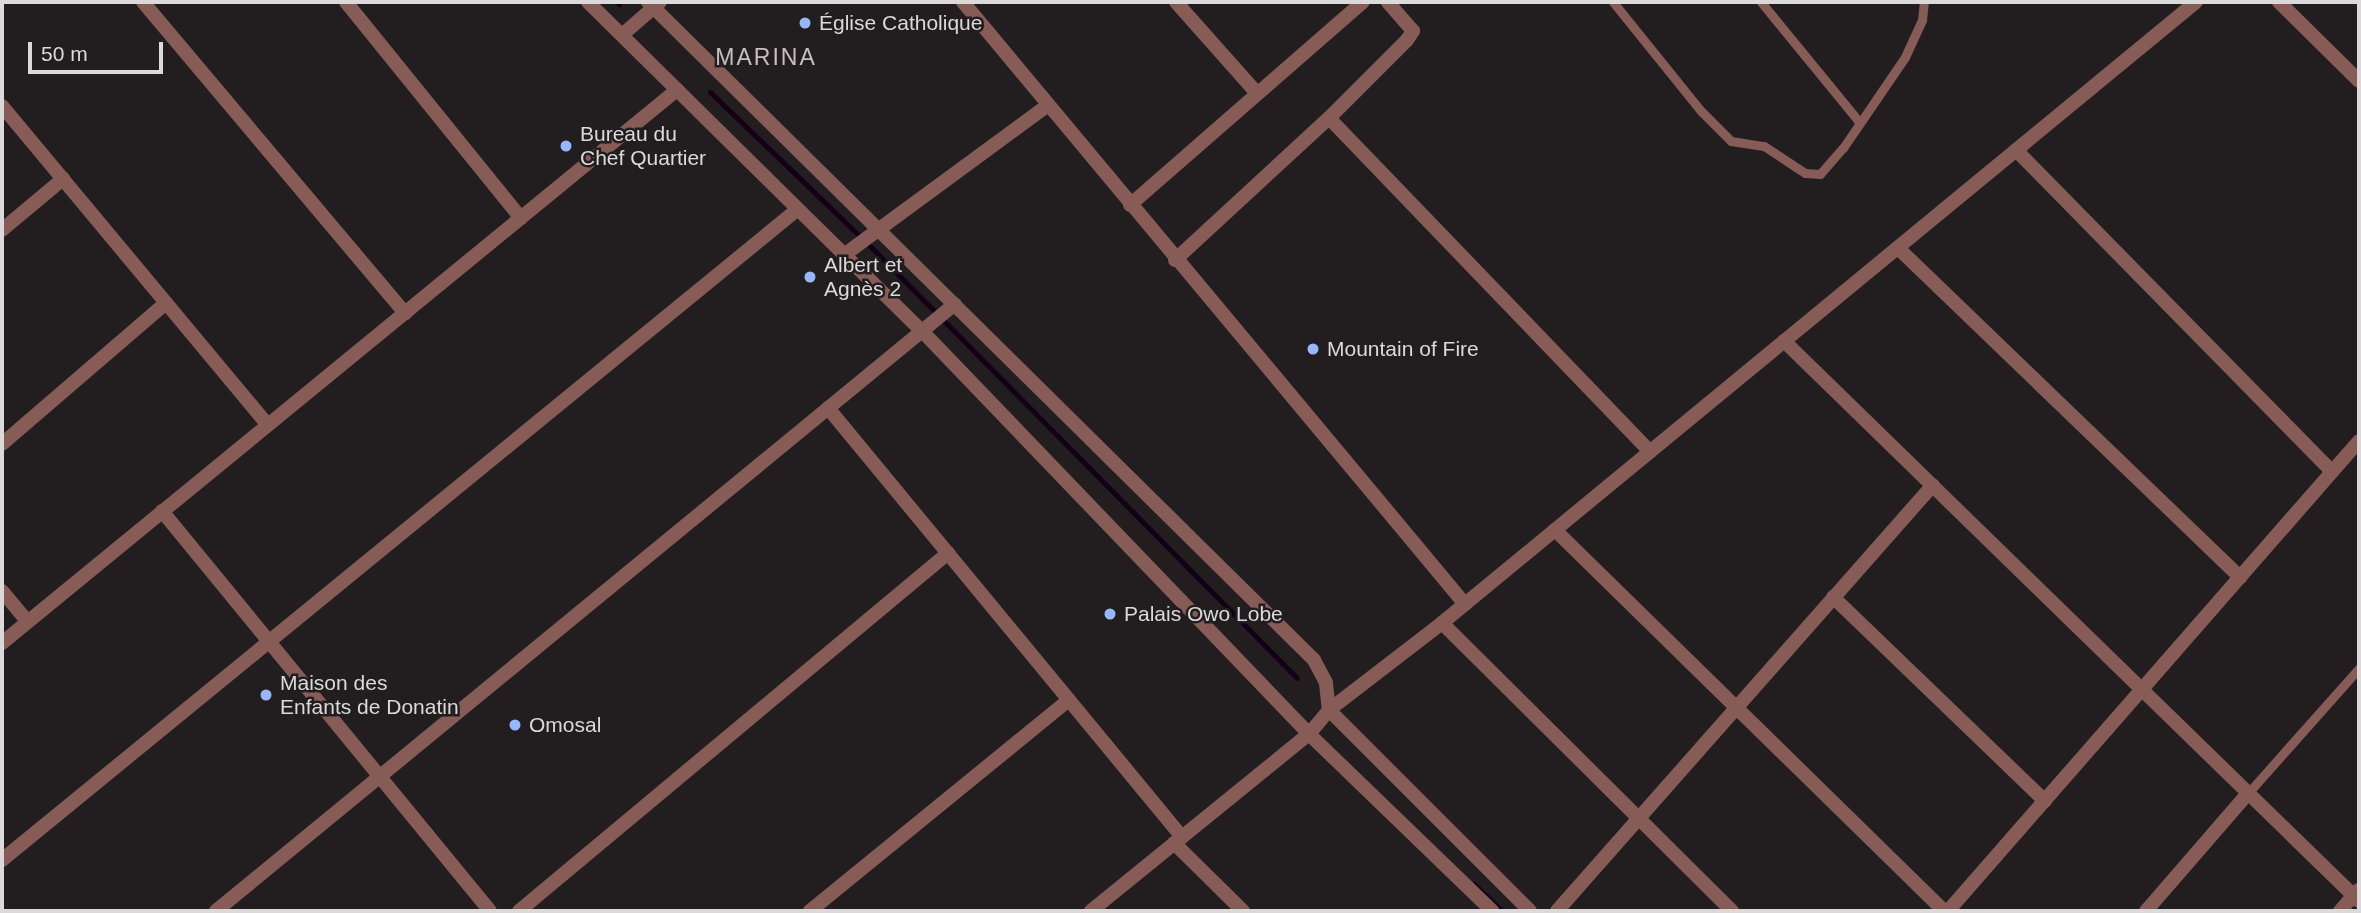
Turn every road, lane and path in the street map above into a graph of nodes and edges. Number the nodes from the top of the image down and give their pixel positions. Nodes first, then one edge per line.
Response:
1 (144, 2) edge
2 (346, 2) edge
3 (588, 2) edge
4 (963, 2) edge
5 (1176, 2) edge
6 (1363, 2) edge
7 (1388, 2) edge
8 (1613, 2) edge
9 (1761, 2) edge
10 (1924, 2) edge
11 (2196, 2) edge
12 (2279, 2) edge
13 (654, 4) edge
14 (622, 35) junction
15 (2359, 81) edge
16 (677, 90) junction
17 (1256, 92) junction
18 (1048, 105) junction
19 (2, 106) edge
20 (1329, 118) junction
21 (1860, 123) junction
22 (2016, 150) junction
23 (63, 179) junction
24 (1130, 205) junction
25 (798, 209) junction
26 (521, 218) junction
27 (878, 228) junction
28 (2, 230) edge
29 (1898, 247) junction
30 (845, 255) junction
31 (1175, 260) junction
32 (166, 303) junction
33 (954, 304) junction
34 (405, 313) junction
35 (922, 331) junction
36 (1784, 341) junction
37 (828, 408) junction
38 (268, 425) junction
39 (2359, 441) edge
40 (2, 444) edge
41 (1650, 451) junction
42 (2332, 472) junction
43 (1933, 485) junction
44 (162, 511) junction
45 (1555, 530) junction
46 (948, 553) junction
47 (2240, 577) junction
48 (2, 591) edge
49 (1833, 597) junction
50 (1465, 604) junction
51 (28, 622) junction
52 (1442, 623) junction
53 (269, 641) junction
54 (2, 643) edge
55 (2359, 667) edge
56 (2143, 688) junction
57 (1069, 701) junction
58 (1736, 707) junction
59 (1329, 710) junction
60 (1309, 734) junction
61 (380, 777) junction
62 (2249, 792) junction
63 (2045, 801) junction
64 (1637, 818) junction
65 (1178, 840) junction
66 (4, 853) edge
67 (2357, 896) edge
68 (216, 911) edge
69 (490, 911) edge
70 (519, 911) edge
71 (810, 911) edge
72 (1091, 911) edge
73 (1243, 911) edge
74 (1492, 911) edge
75 (1530, 911) edge
76 (1557, 911) edge
77 (1732, 911) edge
78 (1946, 911) edge
79 (2146, 911) edge
80 (2340, 911) edge

1 - 34 street
2 - 26 street
3 - 14 street
4 - 18 street
5 - 17 street
6 - 17 street
7 - 20 street
8 - 21 lane
9 - 21 lane
10 - 21 lane
11 - 22 street
12 - 15 street
13 - 14 street
13 - 27 street
14 - 16 street
16 - 25 street
16 - 26 street
17 - 24 street
18 - 24 street
18 - 27 street
19 - 23 street
20 - 31 street
20 - 41 street
22 - 29 street
22 - 42 street
23 - 28 street
23 - 32 street
24 - 31 street
25 - 30 street
25 - 53 street
26 - 34 street
27 - 30 street
27 - 33 street
29 - 36 street
29 - 47 street
30 - 35 street
31 - 50 street
32 - 38 street
32 - 40 street
33 - 35 street
33 - 59 street
34 - 38 street
35 - 37 street
35 - 60 street
36 - 41 street
36 - 43 street
37 - 46 street
37 - 61 street
38 - 44 street
39 - 42 street
41 - 45 street
42 - 47 street
43 - 49 street
43 - 56 street
44 - 51 street
44 - 53 street
45 - 50 street
45 - 58 street
46 - 57 street
46 - 70 street
47 - 56 street
48 - 51 street
49 - 58 street
49 - 63 street
50 - 52 street
51 - 54 street
52 - 59 street
52 - 64 street
53 - 61 street
53 - 66 street
55 - 62 lane
56 - 62 street
56 - 63 street
57 - 65 street
57 - 71 street
58 - 64 street
58 - 78 street
59 - 60 street
59 - 75 street
60 - 65 street
60 - 74 street
61 - 68 street
61 - 69 street
62 - 67 street
62 - 79 street
63 - 78 street
64 - 76 street
64 - 77 street
65 - 72 street
65 - 73 street
67 - 80 street

